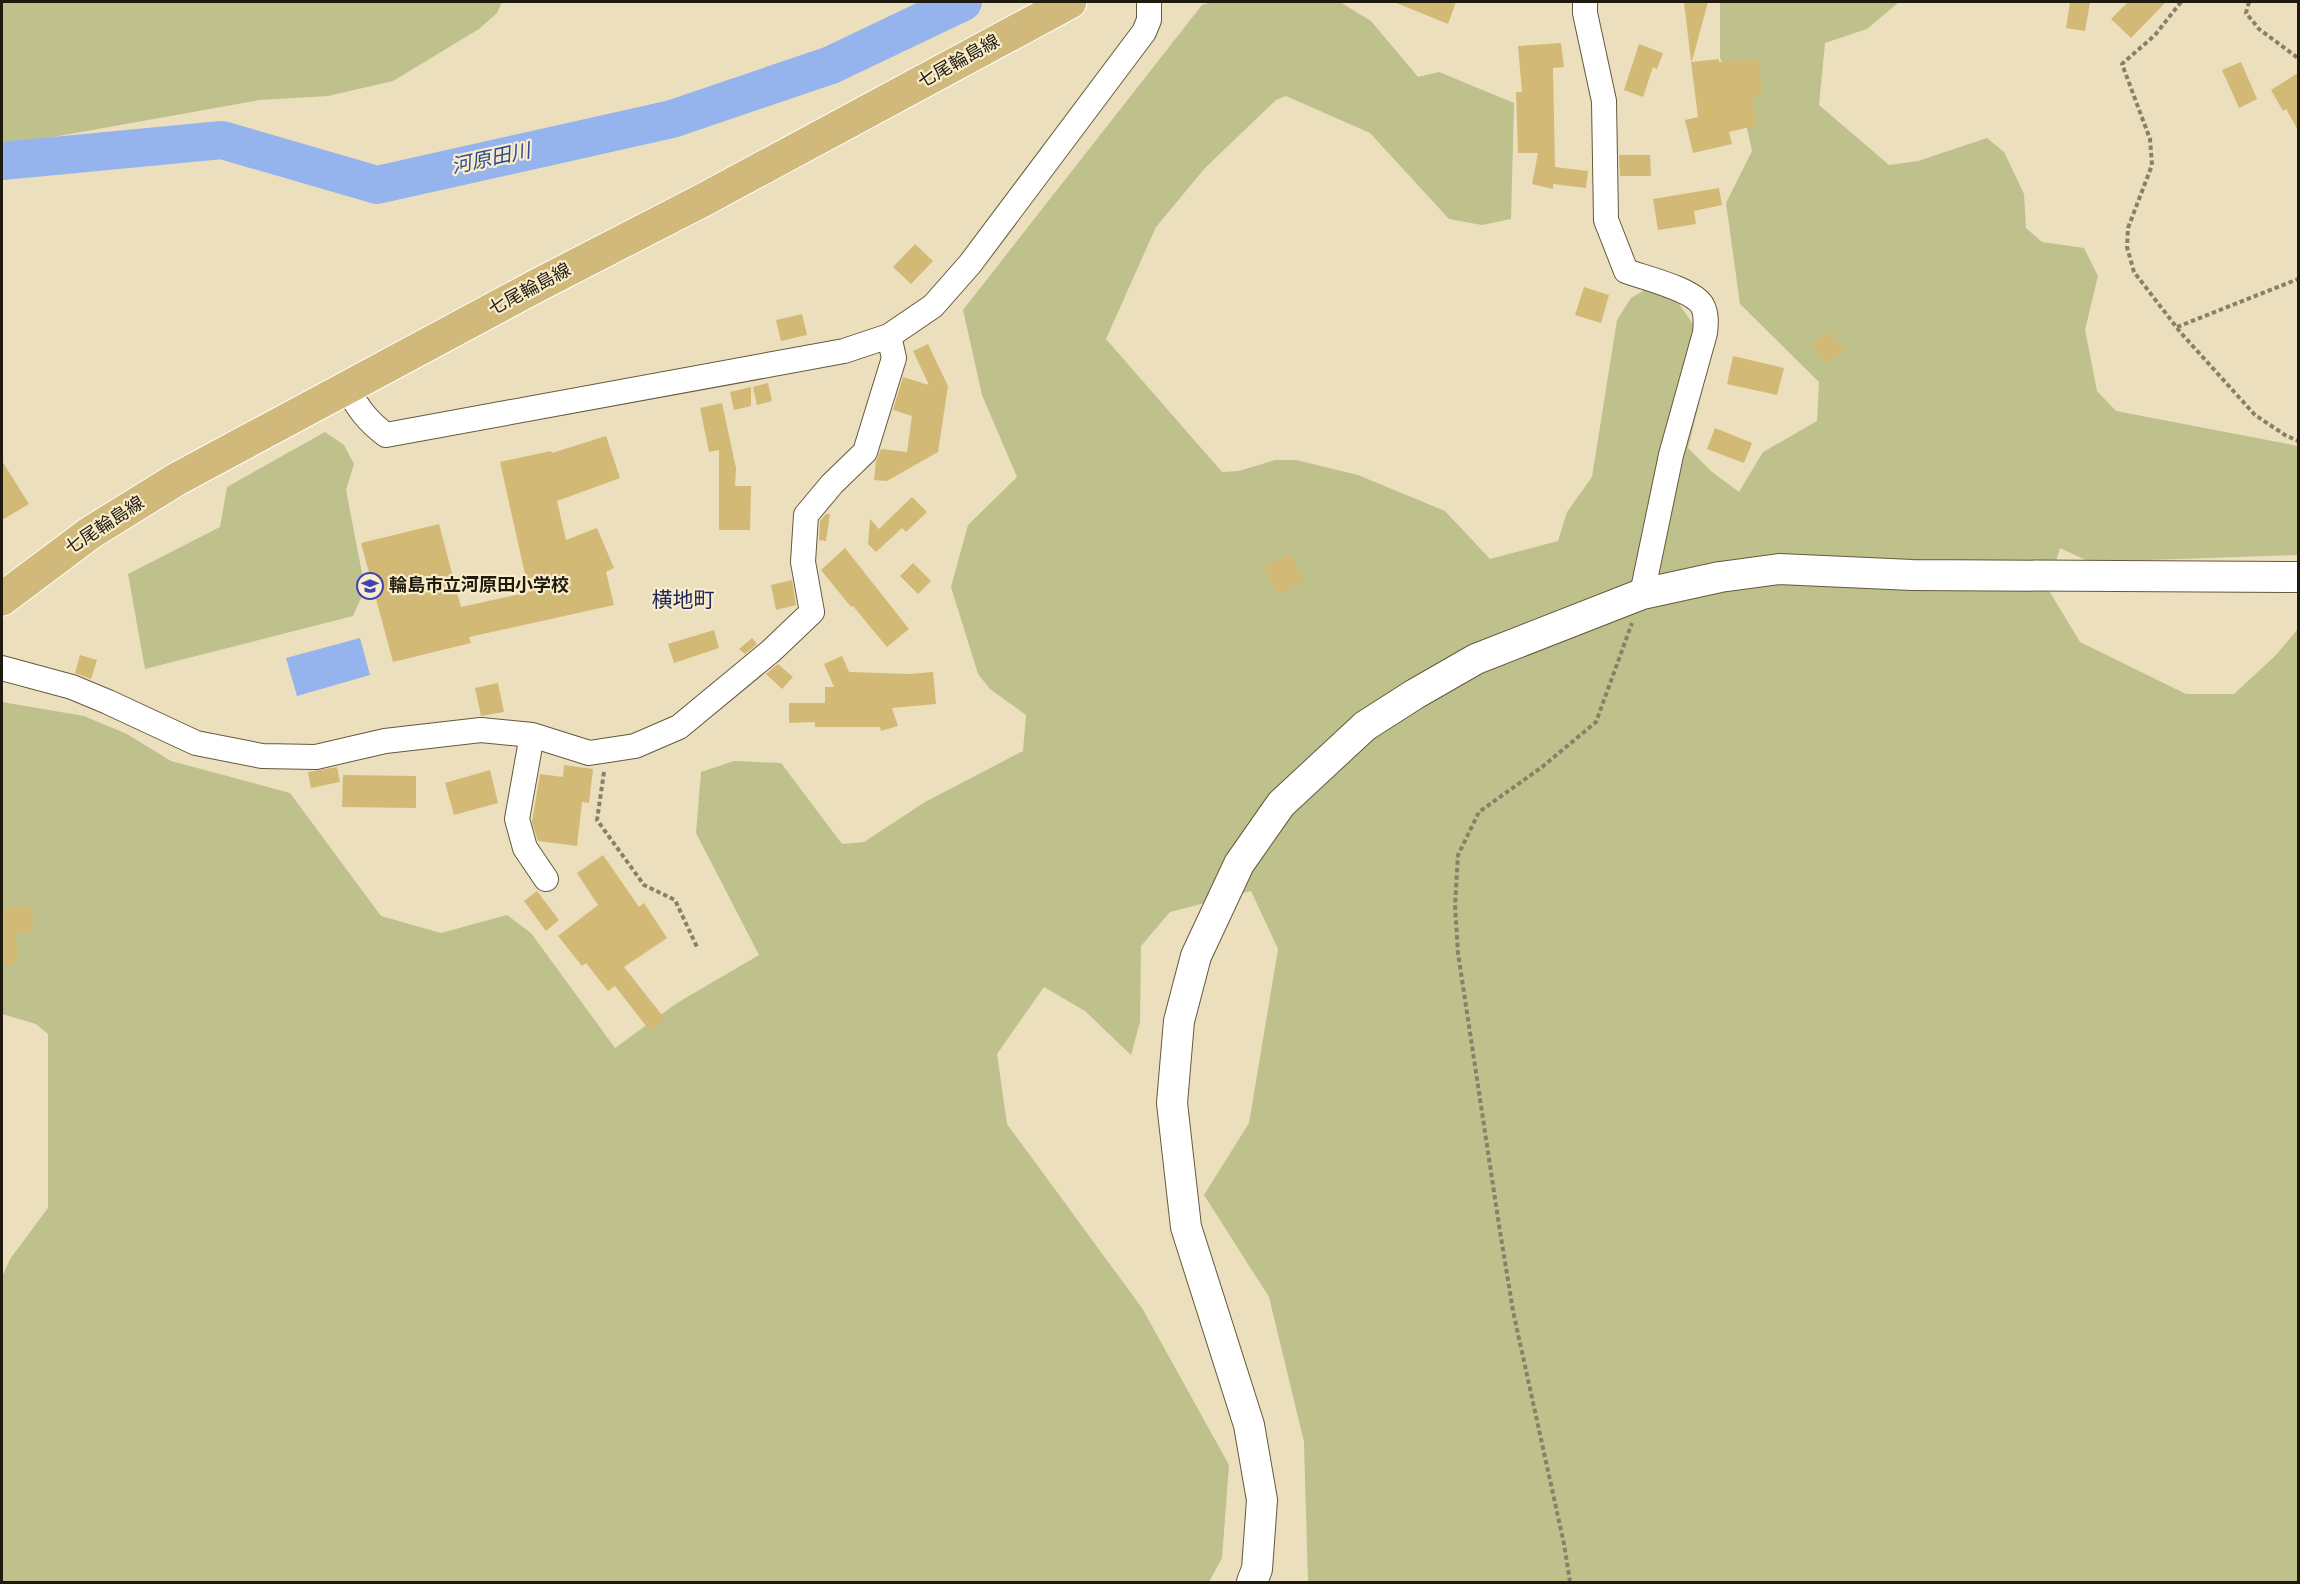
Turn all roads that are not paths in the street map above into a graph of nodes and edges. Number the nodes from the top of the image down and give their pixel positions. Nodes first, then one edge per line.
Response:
1 (1070, 2) edge
2 (1149, 2) edge
3 (1585, 2) edge
4 (889, 336) junction
5 (347, 388) junction
6 (2298, 577) edge
7 (1642, 594) junction
8 (2, 599) edge
9 (2, 668) edge
10 (532, 735) junction
11 (546, 879) dead end
12 (1252, 1582) edge

1 - 5 main road, 七尾輪島線
2 - 4 street
3 - 7 street
4 - 5 street
4 - 10 street
5 - 8 main road, 七尾輪島線
6 - 7 street
7 - 12 street
9 - 10 street
10 - 11 street

